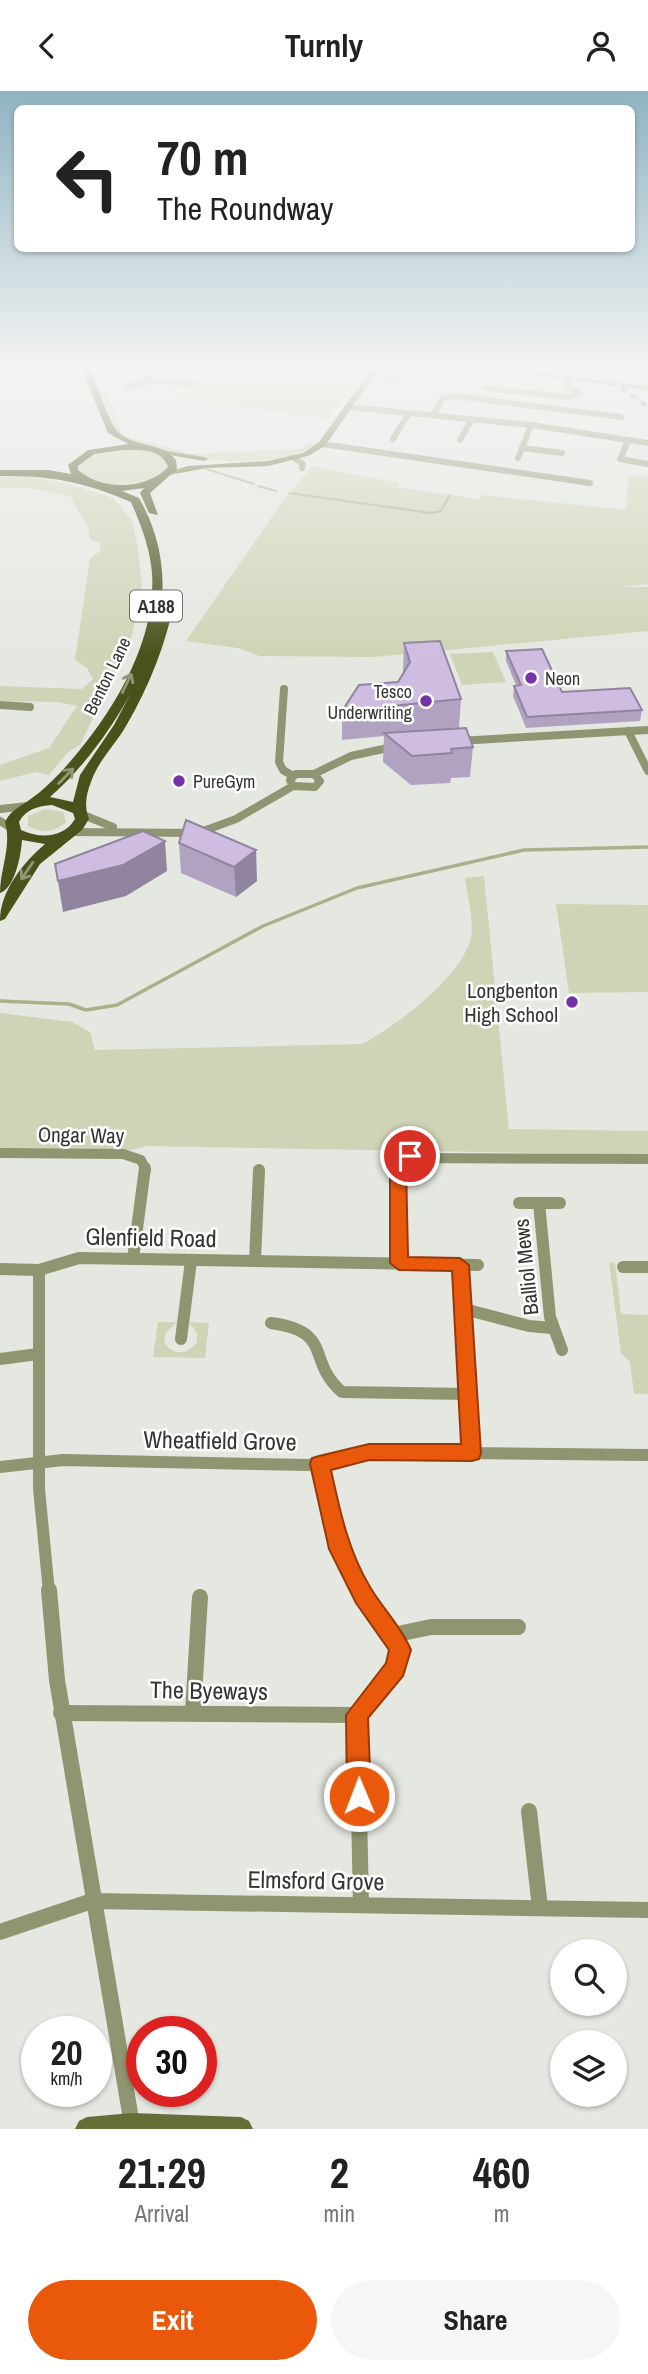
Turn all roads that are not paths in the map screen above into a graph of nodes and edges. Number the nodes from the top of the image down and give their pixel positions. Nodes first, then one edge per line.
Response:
1 (56, 465) edge
2 (74, 465) edge
3 (172, 465) edge
4 (215, 465) edge
5 (484, 465) edge
6 (0, 471) edge
7 (169, 473) junction
8 (84, 480) junction
9 (155, 481) junction
10 (97, 484) junction
11 (596, 495) dead end
12 (284, 689) dead end
13 (0, 705) edge
14 (30, 707) dead end
15 (648, 730) edge
16 (628, 731) junction
17 (449, 742) edge
18 (407, 745) edge
19 (648, 771) edge
20 (314, 774) junction
21 (293, 776) junction
22 (293, 786) junction
23 (31, 805) junction
24 (0, 809) edge
25 (80, 812) junction
26 (10, 827) edge
27 (133, 831) junction
28 (68, 834) junction
29 (0, 889) edge
30 (0, 916) edge
31 (0, 1153) edge
32 (648, 1159) edge
33 (259, 1170) dead end
34 (519, 1203) dead end
35 (539, 1203) junction
36 (560, 1203) dead end
37 (133, 1259) junction
38 (191, 1261) junction
39 (255, 1261) junction
40 (399, 1263) junction
41 (460, 1265) junction
42 (478, 1265) dead end
43 (623, 1267) dead end
44 (648, 1267) edge
45 (0, 1269) edge
46 (39, 1270) junction
47 (464, 1309) junction
48 (271, 1323) dead end
49 (552, 1328) junction
50 (181, 1339) dead end
51 (562, 1350) dead end
52 (38, 1354) junction
53 (0, 1359) edge
54 (468, 1394) junction
55 (472, 1453) junction
56 (648, 1455) edge
57 (38, 1462) junction
58 (319, 1464) junction
59 (0, 1467) edge
60 (200, 1597) dead end
61 (519, 1627) dead end
62 (393, 1635) junction
63 (192, 1712) junction
64 (61, 1713) junction
65 (357, 1715) junction
66 (529, 1811) dead end
67 (92, 1901) junction
68 (361, 1905) junction
69 (540, 1908) junction
70 (648, 1910) edge
71 (0, 1932) edge
72 (132, 2125) junction
73 (87, 2129) edge
74 (241, 2129) edge

1 - 6 main road
2 - 8 main road
3 - 7 main road
4 - 7 main road
5 - 11 street
6 - 8 main road
7 - 9 main road
8 - 10 main road
9 - 10 main road
9 - 25 main road, Benton Lane / A188
23 -> 10 main road, Benton Lane / A188
12 - 21 street
13 - 14 street
15 - 16 street
16 - 17 street
16 - 19 street
18 - 20 street
20 - 21 street
20 - 22 street
21 - 22 street
22 - 27 street
23 - 24 street
23 - 25 main road
23 - 26 main road, A188
25 - 27 street
25 - 28 main road, A188
26 - 28 main road
26 - 29 main road, A188
27 - 28 street
28 -> 30 main road, A188
31 - 37 street, Ongar Way
32 - 40 street
33 - 39 street
34 - 35 street, Balliol Mews
35 - 36 street, Balliol Mews
35 - 49 street, Balliol Mews
37 - 38 street, Glenfield Road
37 - 46 street, Glenfield Road
38 - 39 street, Glenfield Road
38 - 50 street
39 - 40 street, Glenfield Road
40 - 41 street, Glenfield Road
41 - 42 street, Glenfield Road
41 - 47 street
43 - 44 street
45 - 46 street
46 - 52 street
47 - 49 street, Balliol Mews
47 - 54 street
48 - 54 street
49 - 51 street, Balliol Mews
52 - 53 street
52 - 57 street
54 - 55 street
55 - 56 street, Wheatfield Grove
55 - 58 street, Wheatfield Grove
57 - 58 street, Wheatfield Grove
57 - 59 street, Wheatfield Grove
57 - 64 street
58 - 62 street
60 - 63 street
61 - 62 street
62 - 65 street
63 - 64 street, The Byeways
63 - 65 street, The Byeways
64 - 67 street
65 - 68 street
66 - 69 street
67 - 68 street, Elmsford Grove
67 - 71 street
67 - 72 street
68 - 69 street, Elmsford Grove
69 - 70 street, Elmsford Grove
72 - 73 main road
72 - 74 main road

